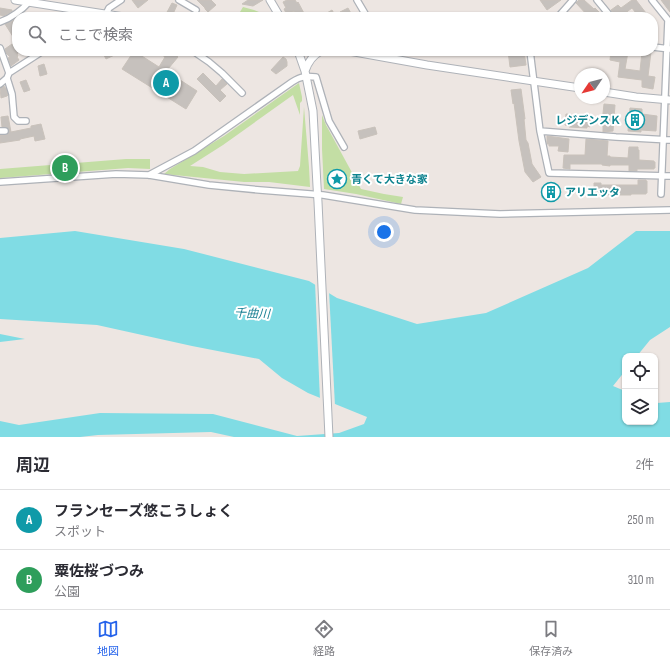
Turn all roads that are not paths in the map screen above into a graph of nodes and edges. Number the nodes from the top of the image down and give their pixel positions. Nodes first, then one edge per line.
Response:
1 (19, 0) edge
2 (121, 0) edge
3 (179, 0) edge
4 (270, 0) edge
5 (358, 0) edge
6 (573, 0) edge
7 (597, 0) edge
8 (652, 0) edge
9 (29, 2) junction
10 (196, 10) dead end
11 (18, 12) edge
12 (77, 12) edge
13 (107, 12) edge
14 (277, 12) edge
15 (364, 12) edge
16 (562, 12) edge
17 (607, 12) edge
18 (12, 16) edge
19 (0, 22) edge
20 (658, 47) edge
21 (0, 48) edge
22 (668, 48) edge
23 (36, 56) edge
24 (200, 56) edge
25 (300, 56) edge
26 (314, 56) edge
27 (377, 56) edge
28 (530, 56) edge
29 (306, 74) junction
30 (8, 75) junction
31 (533, 81) junction
32 (0, 84) edge
33 (574, 87) edge
34 (242, 93) dead end
35 (610, 93) edge
36 (667, 100) edge
37 (26, 121) dead end
38 (540, 130) junction
39 (662, 140) junction
40 (670, 140) edge
41 (344, 147) dead end
42 (149, 175) junction
43 (661, 176) junction
44 (670, 176) edge
45 (0, 182) edge
46 (661, 194) dead end
47 (318, 198) junction
48 (670, 210) edge
49 (329, 437) edge

1 - 9 street
2 - 13 street
3 - 10 street
4 - 14 street
5 - 15 street
6 - 16 street
7 - 17 street
8 - 22 street
9 - 11 street
9 - 12 street
18 - 19 street
20 - 22 street
21 - 30 street
22 - 36 street
23 - 30 street
24 - 34 street
25 - 29 street
26 - 29 street
27 - 31 street
28 - 31 street
29 - 41 street
29 - 42 street
29 - 47 street
30 - 32 street
30 - 37 street
31 - 33 street
31 - 38 street
35 - 36 street
36 - 39 street
38 - 39 street
38 - 43 street
39 - 40 street
39 - 43 street
42 - 45 street
42 - 47 street
43 - 44 street
43 - 46 street
47 - 48 street
47 - 49 street

